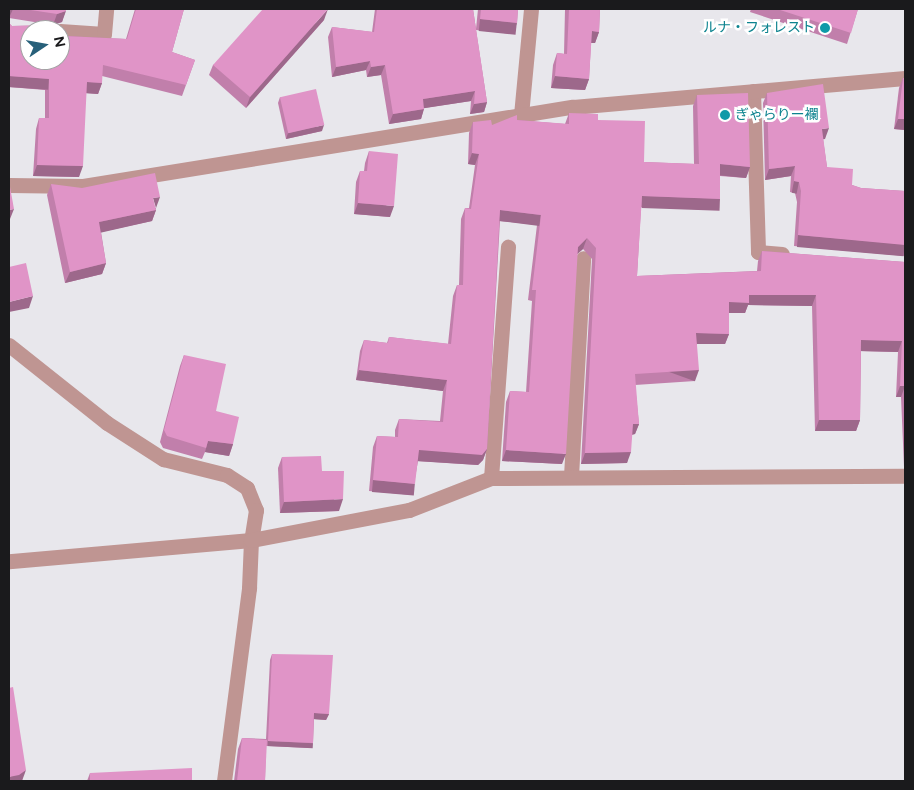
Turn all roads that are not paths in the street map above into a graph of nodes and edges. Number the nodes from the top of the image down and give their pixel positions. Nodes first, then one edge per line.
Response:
1 (106, 9) edge
2 (531, 9) edge
3 (70, 32) edge
4 (905, 78) edge
5 (753, 91) junction
6 (521, 115) junction
7 (9, 184) edge
8 (508, 247) dead end
9 (797, 256) edge
10 (583, 258) dead end
11 (9, 344) edge
12 (571, 476) junction
13 (905, 476) edge
14 (491, 478) junction
15 (251, 540) junction
16 (9, 561) edge
17 (224, 781) edge

1 - 3 street
2 - 6 street
4 - 5 street
5 - 6 street
5 - 9 street
6 - 7 street
8 - 14 street
10 - 12 street
11 - 15 street
12 - 13 street
12 - 14 street
14 - 15 street
15 - 16 street
15 - 17 street

